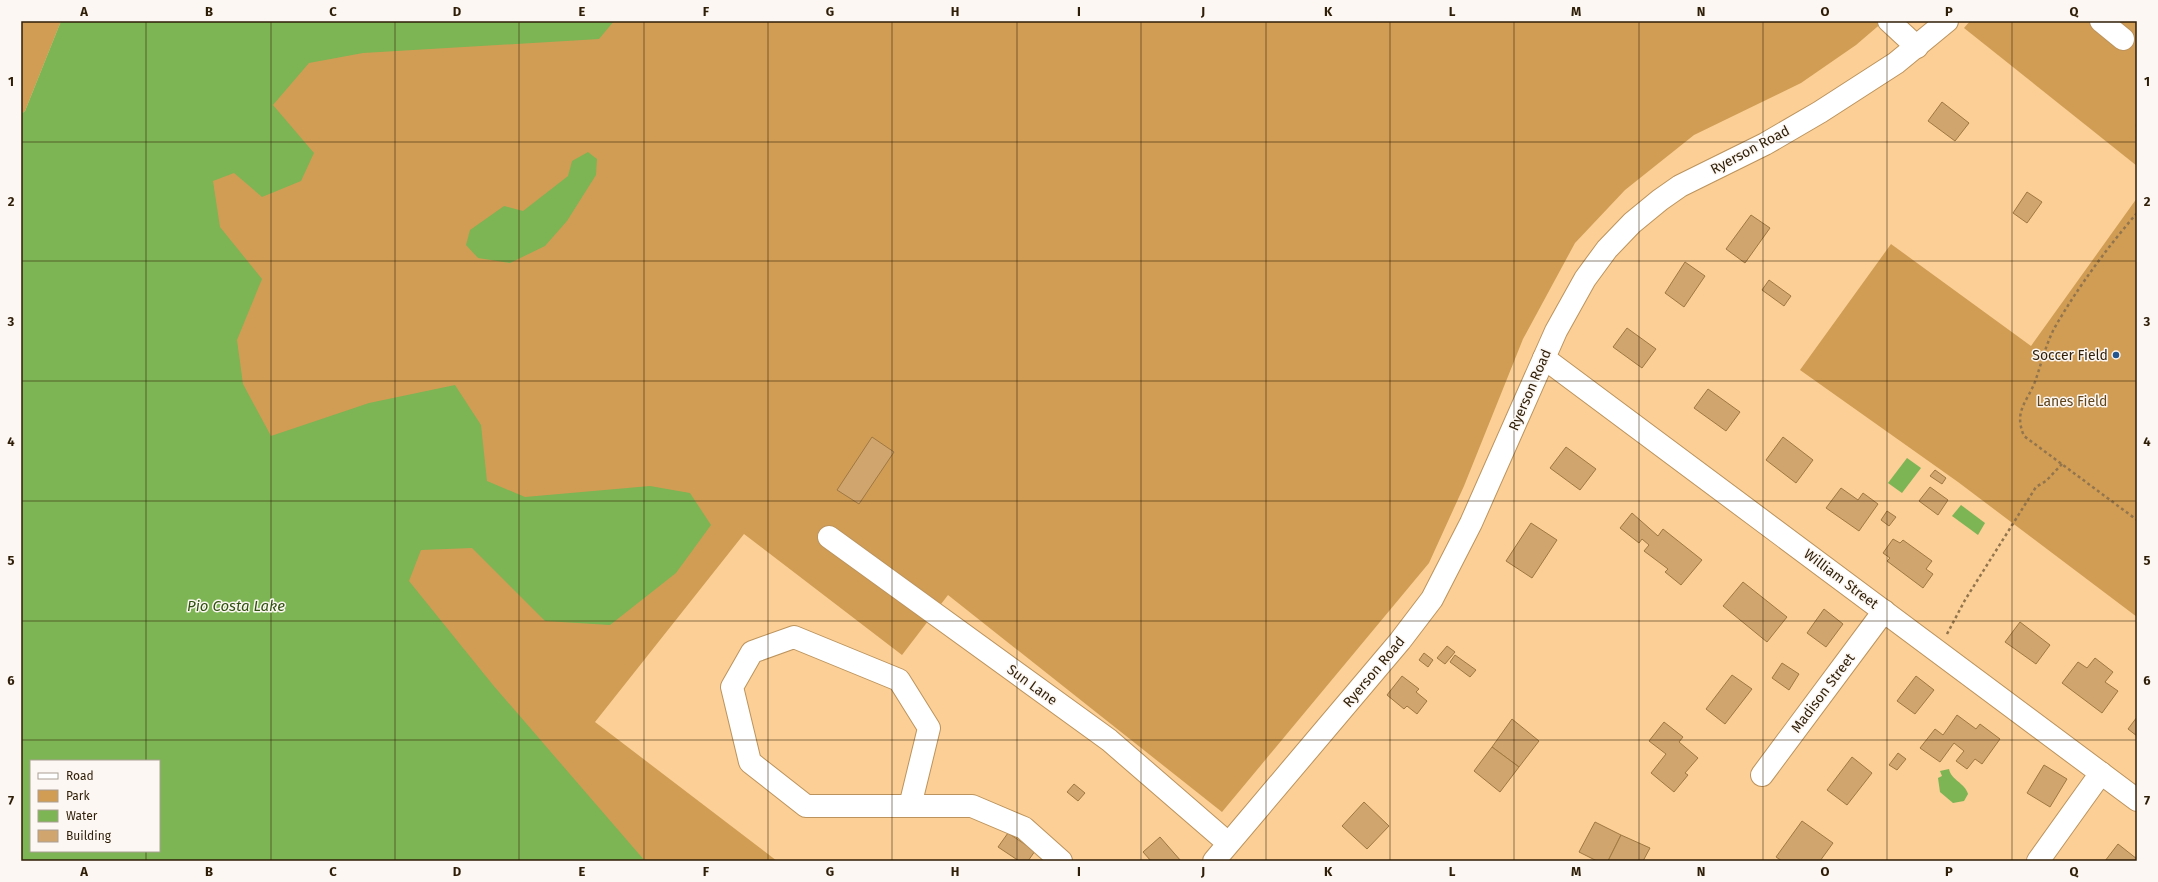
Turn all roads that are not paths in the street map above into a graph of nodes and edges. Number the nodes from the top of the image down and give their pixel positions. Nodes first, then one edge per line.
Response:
1 (1889, 21) edge
2 (1947, 21) edge
3 (2101, 21) edge
4 (2123, 39) dead end
5 (1918, 47) junction
6 (1544, 358) junction
7 (829, 537) dead end
8 (1884, 611) junction
9 (2101, 773) junction
10 (1762, 775) dead end
11 (2137, 800) edge
12 (910, 806) junction
13 (1228, 843) junction
14 (1061, 861) edge
15 (1214, 861) edge
16 (2038, 861) edge

1 - 5 street
2 - 5 street, Ryerson Road
3 - 4 street
5 - 6 street, Ryerson Road
6 - 8 street, William Street
6 - 13 street, Ryerson Road
7 - 13 street, Sun Lane
8 - 9 street, William Street
8 - 10 street, Madison Street
9 - 11 street, William Street
9 - 16 street
12 - 12 street
12 - 14 street
13 - 15 street, Ryerson Road

